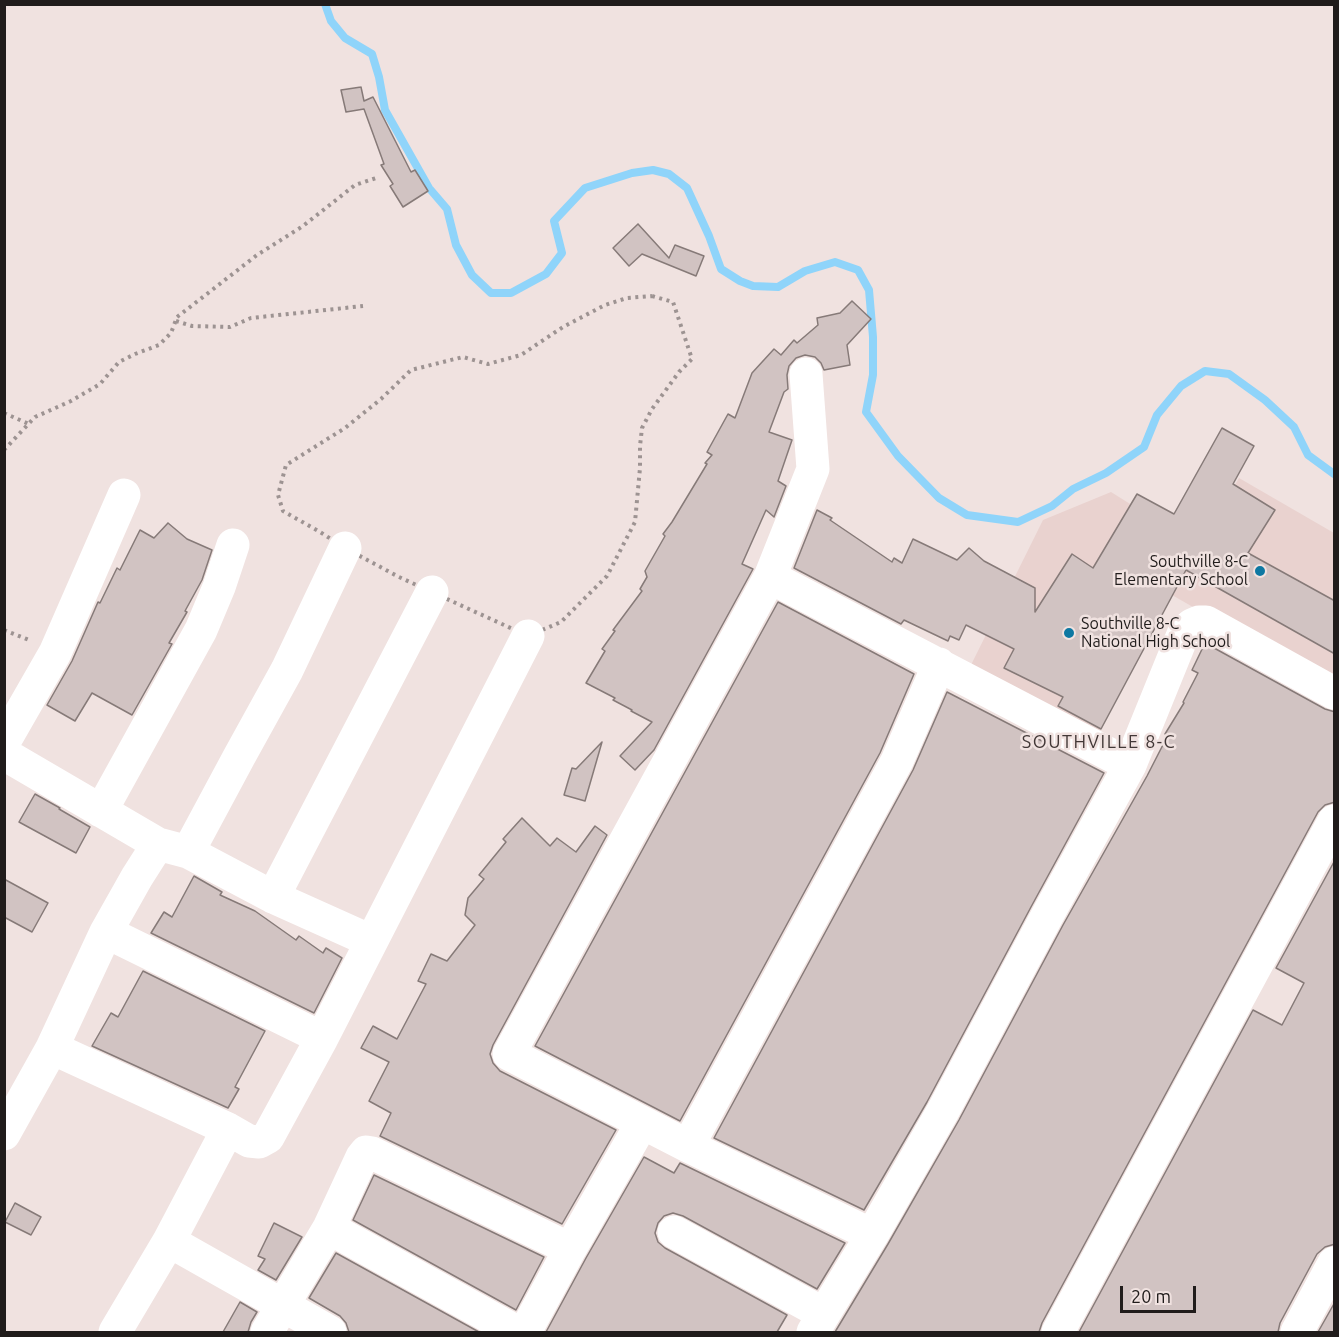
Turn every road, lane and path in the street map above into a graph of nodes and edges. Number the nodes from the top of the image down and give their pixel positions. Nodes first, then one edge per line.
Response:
1 (376, 178) dead end
2 (363, 306) dead end
3 (176, 321) junction
4 (806, 374) dead end
5 (4, 413) edge
6 (29, 424) junction
7 (4, 450) edge
8 (124, 495) dead end
9 (233, 545) dead end
10 (345, 548) junction
11 (770, 577) junction
12 (432, 592) junction
13 (528, 636) junction
14 (939, 664) junction
15 (1335, 693) edge
16 (4, 742) edge
17 (4, 754) edge
18 (1130, 765) junction
19 (100, 811) junction
20 (1335, 822) edge
21 (173, 848) junction
22 (273, 897) junction
23 (106, 932) junction
24 (371, 941) junction
25 (322, 1038) junction
26 (52, 1048) junction
27 (642, 1123) junction
28 (228, 1130) junction
29 (4, 1134) edge
30 (688, 1146) junction
31 (329, 1228) junction
32 (674, 1232) dead end
33 (872, 1235) junction
34 (169, 1241) junction
35 (570, 1249) junction
36 (1335, 1263) edge
37 (275, 1320) edge
38 (819, 1323) edge
39 (116, 1332) edge
40 (330, 1332) edge
41 (517, 1332) edge
42 (525, 1332) edge
43 (1058, 1332) edge
44 (1297, 1332) edge

1 - 3 path
2 - 3 path
3 - 6 path
4 - 11 street
5 - 6 path
6 - 7 path
8 - 16 street
9 - 19 street
10 - 12 path
10 - 13 path
10 - 21 street
11 - 14 street
11 - 27 street
12 - 13 path
12 - 22 street
13 - 24 street
14 - 18 street
14 - 30 street
15 - 18 street
17 - 19 street
18 - 33 street
19 - 21 street
20 - 43 street
21 - 22 street
21 - 23 street
22 - 24 street
23 - 25 street
23 - 26 street
24 - 25 street
25 - 28 street
26 - 28 street
26 - 29 street
27 - 30 street
27 - 35 street
28 - 34 street
30 - 33 street
31 - 35 street
31 - 37 street
31 - 41 street
32 - 38 street
33 - 38 street
34 - 37 street
34 - 39 street
35 - 42 street
36 - 44 street
37 - 40 street

